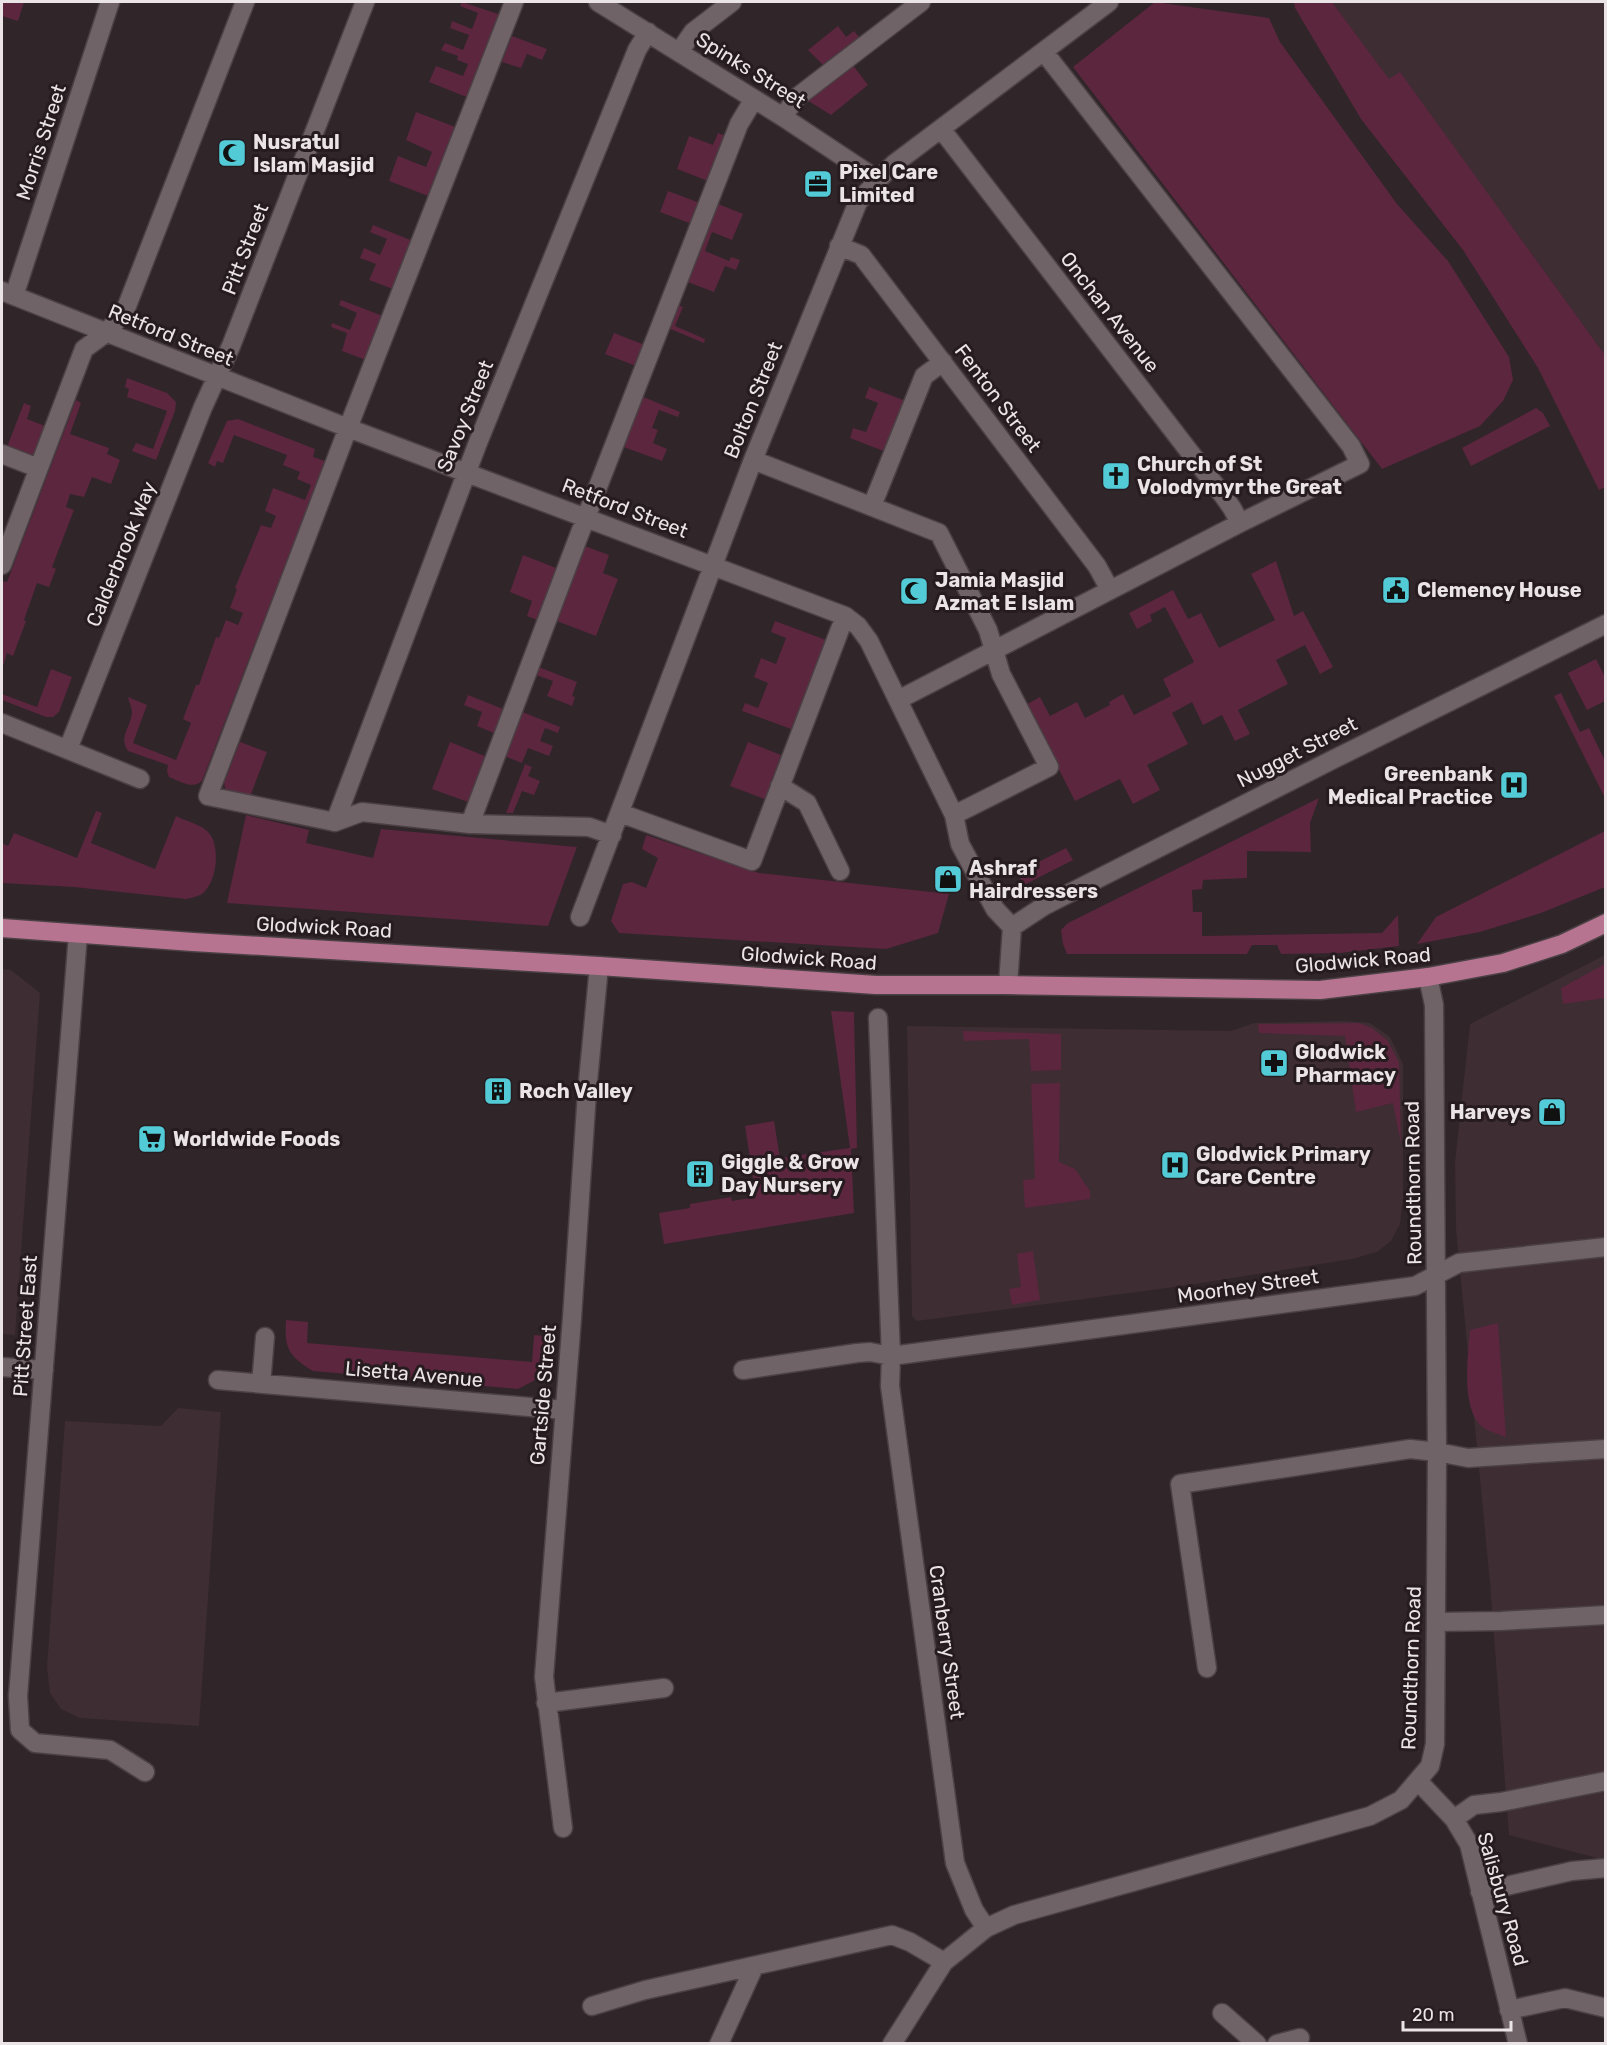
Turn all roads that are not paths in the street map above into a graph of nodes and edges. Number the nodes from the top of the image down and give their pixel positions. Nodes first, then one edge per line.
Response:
1 (110, 2) edge
2 (245, 2) edge
3 (365, 2) edge
4 (514, 2) edge
5 (598, 2) edge
6 (732, 2) edge
7 (921, 2) edge
8 (1109, 2) edge
9 (648, 32) junction
10 (679, 52) junction
11 (1044, 52) junction
12 (754, 99) junction
13 (783, 117) junction
14 (942, 130) junction
15 (878, 180) junction
16 (839, 246) junction
17 (8, 293) edge
18 (106, 333) junction
19 (943, 362) junction
20 (216, 377) junction
21 (348, 428) junction
22 (2, 454) edge
23 (753, 460) junction
24 (38, 468) junction
25 (467, 472) junction
26 (872, 506) junction
27 (586, 518) junction
28 (1240, 523) junction
29 (2, 565) edge
30 (714, 567) junction
31 (1110, 590) junction
32 (845, 616) junction
33 (1605, 624) edge
34 (995, 651) junction
35 (898, 700) junction
36 (2, 723) edge
37 (68, 748) junction
38 (140, 779) dead end
39 (780, 786) junction
40 (620, 813) junction
41 (954, 815) junction
42 (335, 822) junction
43 (470, 824) junction
44 (612, 835) junction
45 (840, 871) dead end
46 (580, 917) dead end
47 (1605, 924) edge
48 (1012, 927) junction
49 (2, 928) edge
50 (78, 934) junction
51 (599, 966) junction
52 (1428, 978) junction
53 (1008, 985) junction
54 (878, 1018) dead end
55 (1605, 1247) edge
56 (1437, 1275) junction
57 (264, 1337) dead end
58 (891, 1356) junction
59 (2, 1367) edge
60 (44, 1370) junction
61 (743, 1370) dead end
62 (218, 1380) dead end
63 (261, 1384) junction
64 (564, 1410) junction
65 (1605, 1449) edge
66 (1437, 1452) junction
67 (1605, 1615) edge
68 (1437, 1622) junction
69 (1207, 1668) dead end
70 (664, 1688) dead end
71 (546, 1703) junction
72 (145, 1772) dead end
73 (1418, 1781) junction
74 (1605, 1781) edge
75 (1454, 1819) junction
76 (563, 1828) dead end
77 (1605, 1868) edge
78 (1480, 1892) junction
79 (986, 1928) junction
80 (944, 1962) junction
81 (754, 1967) junction
82 (592, 2006) dead end
83 (1605, 2008) edge
84 (1509, 2010) junction
85 (1222, 2013) dead end
86 (1300, 2038) dead end
87 (720, 2043) edge
88 (892, 2043) edge
89 (1257, 2043) edge
90 (1277, 2043) edge
91 (1518, 2043) edge

1 - 17 street, Morris Street
2 - 18 street
3 - 20 street, Pitt Street
4 - 21 street
5 - 9 street, Spinks Street
6 - 10 street
7 - 13 street
8 - 11 street, Bolton Street
9 - 10 street, Spinks Street
9 - 25 street, Savoy Street
10 - 12 street, Spinks Street
11 - 14 street, Bolton Street
11 - 28 street
12 - 13 street, Spinks Street
12 - 27 street
13 - 15 street, Spinks Street
14 - 15 street, Bolton Street
14 - 28 street, Onchan Avenue
15 - 16 street, Bolton Street
16 - 19 street, Fenton Street
16 - 23 street, Bolton Street
17 - 18 street, Retford Street
18 - 20 street, Retford Street
18 - 24 street
19 - 26 street
19 - 31 street, Fenton Street
20 - 21 street, Retford Street
20 - 37 street, Calderbrook Way
21 - 25 street, Retford Street
21 - 42 street
22 - 24 street
23 - 26 street
23 - 30 street, Bolton Street
24 - 29 street
25 - 27 street, Retford Street
25 - 42 street, Savoy Street
26 - 34 street
27 - 30 street, Retford Street
27 - 43 street
28 - 31 street
30 - 32 street, Retford Street
30 - 40 street, Bolton Street
31 - 34 street
32 - 35 street, Retford Street
32 - 39 street
33 - 48 street, Nugget Street
34 - 35 street
34 - 41 street
35 - 41 street, Retford Street
36 - 37 street
37 - 38 street
39 - 40 street
39 - 45 street
40 - 44 street, Bolton Street
41 - 48 street, Retford Street
42 - 43 street
43 - 44 street
44 - 46 street, Bolton Street
47 - 52 main road, Glodwick Road
48 - 53 street
49 - 50 main road, Glodwick Road
50 - 51 main road, Glodwick Road
50 - 60 street, Pitt Street East
51 - 53 main road, Glodwick Road
51 - 64 street, Gartside Street
52 - 53 main road, Glodwick Road
52 - 56 street, Roundthorn Road
54 - 58 street, Cranberry Street
55 - 56 street, Moorhey Street
56 - 58 street, Moorhey Street
56 - 66 street, Roundthorn Road
57 - 63 street
58 - 61 street
58 - 79 street, Cranberry Street
59 - 60 street
60 - 72 street, Pitt Street East
62 - 63 street, Lisetta Avenue
63 - 64 street, Lisetta Avenue
64 - 71 street, Gartside Street
65 - 66 street
66 - 68 street, Roundthorn Road
66 - 69 street
67 - 68 street
68 - 73 street, Roundthorn Road
70 - 71 street
71 - 76 street, Gartside Street
73 - 75 street, Salisbury Road
73 - 79 street, Roundthorn Road
74 - 75 street
75 - 78 street, Salisbury Road
77 - 78 street
78 - 84 street, Salisbury Road
79 - 80 street, Roundthorn Road
80 - 81 street
80 - 88 street, Roundthorn Road
81 - 82 street
81 - 87 street
83 - 84 street
84 - 91 street, Salisbury Road
85 - 89 street
86 - 90 street

